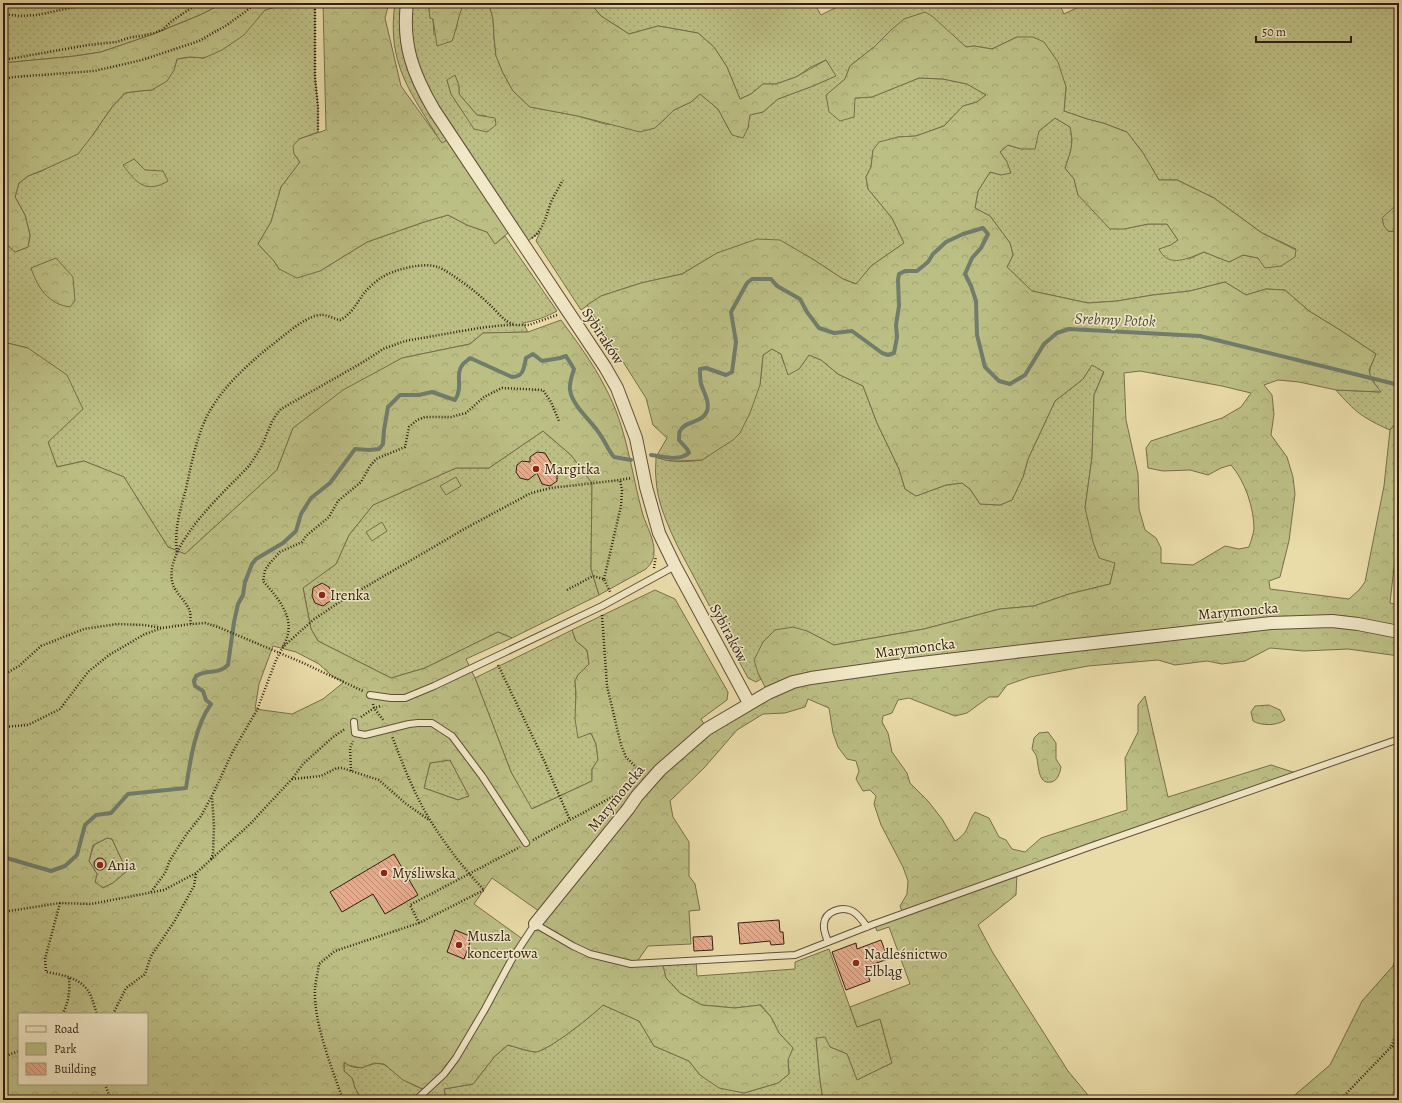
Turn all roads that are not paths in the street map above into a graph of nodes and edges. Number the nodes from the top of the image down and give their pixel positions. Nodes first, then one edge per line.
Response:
1 (407, 3) edge
2 (675, 566) junction
3 (1399, 632) edge
4 (370, 695) road end
5 (749, 703) junction
6 (354, 722) road end
7 (1399, 739) edge
8 (526, 843) road end
9 (535, 924) junction
10 (867, 927) junction
11 (828, 942) junction
12 (416, 1100) edge

1 - 2 street, Sybiraków
2 - 4 lane
2 - 5 street, Sybiraków
3 - 5 street, Marymoncka
5 - 9 street, Marymoncka
6 - 8 lane
7 - 10 lane
9 - 11 lane
9 - 12 lane
10 - 11 lane
10 - 11 lane

